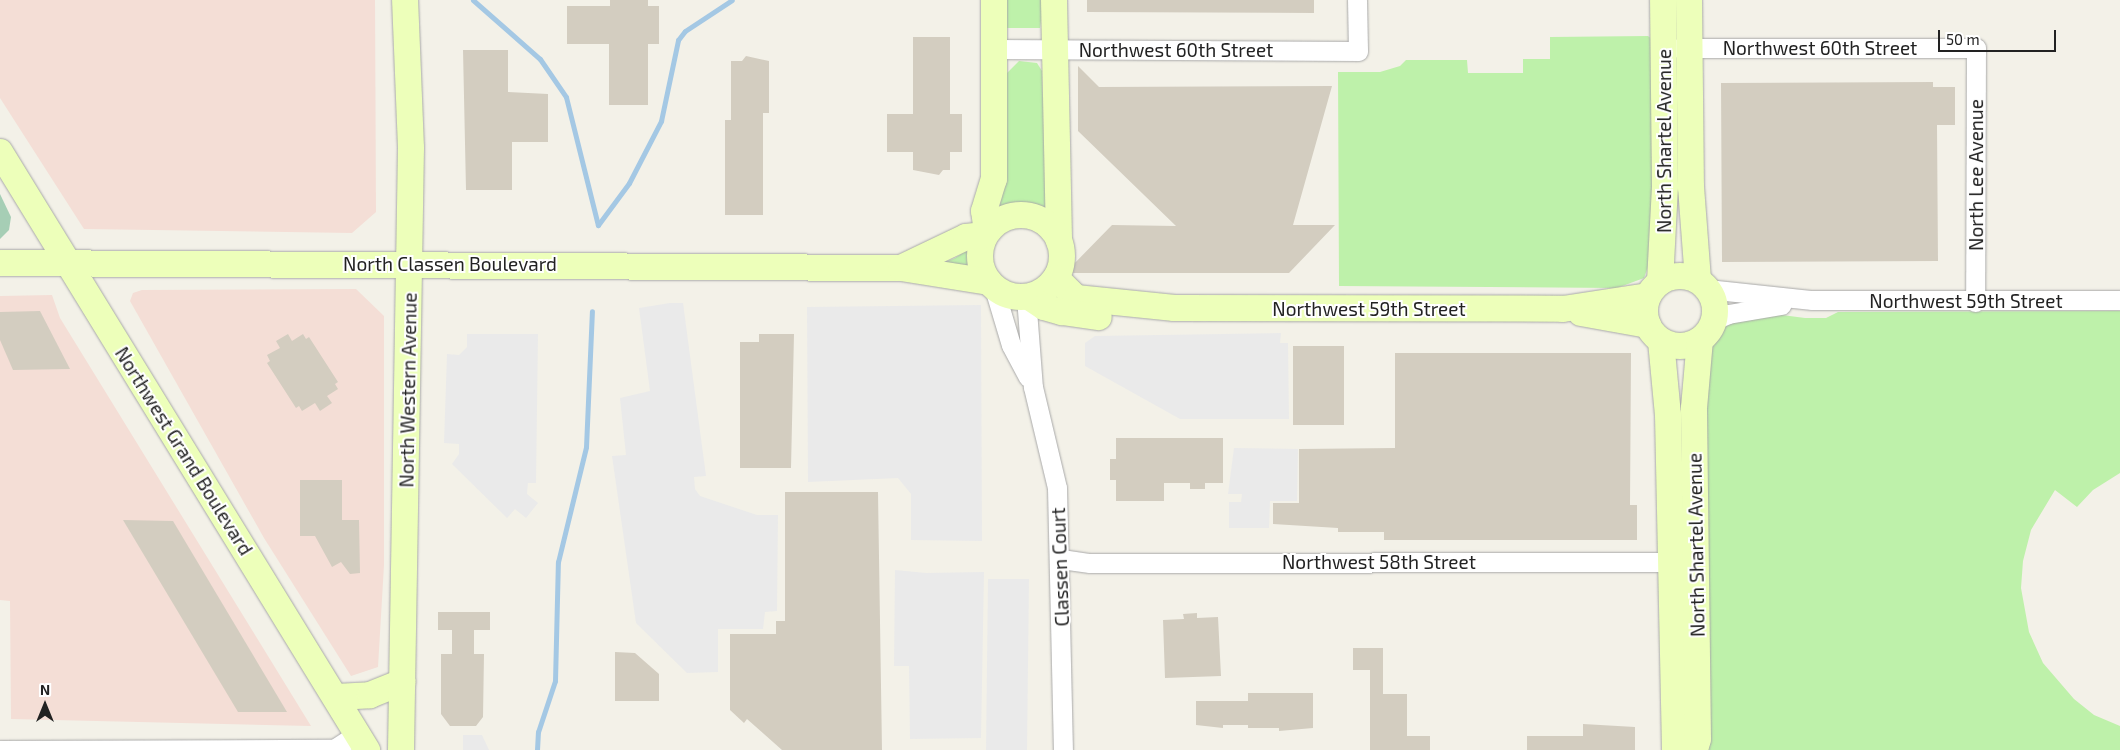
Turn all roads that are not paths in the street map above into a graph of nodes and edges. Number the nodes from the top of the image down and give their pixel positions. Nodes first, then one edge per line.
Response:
1 (404, 0) edge
2 (994, 0) edge
3 (1054, 0) edge
4 (1357, 0) edge
5 (1663, 0) edge
6 (1689, 0) edge
7 (1664, 48) junction
8 (1690, 48) junction
9 (1976, 48) joint
10 (1055, 49) junction
11 (995, 50) junction
12 (0, 152) edge
13 (986, 234) junction
14 (1059, 241) junction
15 (67, 262) junction
16 (0, 263) edge
17 (410, 264) junction
18 (901, 268) junction
19 (1056, 278) junction
20 (1702, 284) junction
21 (992, 285) junction
22 (1654, 289) junction
23 (1028, 297) junction
24 (1812, 300) junction
25 (2120, 300) edge
26 (1976, 302) junction
27 (1174, 308) junction
28 (1564, 309) junction
29 (1707, 330) junction
30 (1654, 333) junction
31 (1033, 387) junction
32 (1061, 559) junction
33 (1671, 562) junction
34 (1697, 562) junction
35 (402, 682) junction
36 (336, 697) junction
37 (362, 742) edge
38 (0, 750) edge
39 (401, 750) edge
40 (1063, 750) edge
41 (1675, 750) edge
42 (1695, 750) edge

1 - 17 main road, North Western Avenue
2 - 11 main road
3 - 10 main road
4 - 10 street, Northwest 60th Street
5 - 7 main road, North Shartel Avenue
6 - 8 main road, North Shartel Avenue
7 - 8 street, Northwest 60th Street
7 - 22 main road, North Shartel Avenue
8 - 9 street, Northwest 60th Street
8 - 20 main road, North Shartel Avenue
9 - 26 street, North Lee Avenue
10 - 11 street, Northwest 60th Street
10 - 14 main road
11 - 13 main road
12 - 15 main road, Northwest Grand Boulevard
13 - 14 main road, North Classen Boulevard
13 - 18 main road, North Classen Boulevard
13 - 21 main road
14 - 19 main road
15 - 16 main road, North Classen Boulevard
15 - 17 main road, North Classen Boulevard
15 - 36 main road, Northwest Grand Boulevard
17 - 18 main road, North Classen Boulevard
17 - 35 main road, North Western Avenue
18 - 21 main road, North Classen Boulevard
19 - 23 main road
19 - 27 main road, Northwest 59th Street
20 - 22 main road
20 - 24 street, Northwest 59th Street
20 - 29 main road, North Shartel Avenue
21 - 23 main road, North Classen Boulevard
21 - 31 street, Classen Court
22 - 28 main road, Northwest 59th Street
22 - 30 main road, North Shartel Avenue
23 - 27 main road, Northwest 59th Street
23 - 31 street, Classen Court
24 - 26 street, Northwest 59th Street
24 - 29 street, Northwest 59th Street
25 - 26 street, Northwest 59th Street
27 - 28 main road, Northwest 59th Street
28 - 30 main road, Northwest 59th Street
29 - 30 main road
29 - 34 main road, North Shartel Avenue
30 - 33 main road, North Shartel Avenue
31 - 32 street, Classen Court
32 - 33 street, Northwest 58th Street
32 - 40 street, Classen Court
33 - 34 street, Northwest 58th Street
33 - 41 main road, North Shartel Avenue
34 - 42 main road, North Shartel Avenue
35 - 36 main road
35 - 39 main road, North Western Avenue
36 - 37 main road, Northwest Grand Boulevard
37 - 38 street

